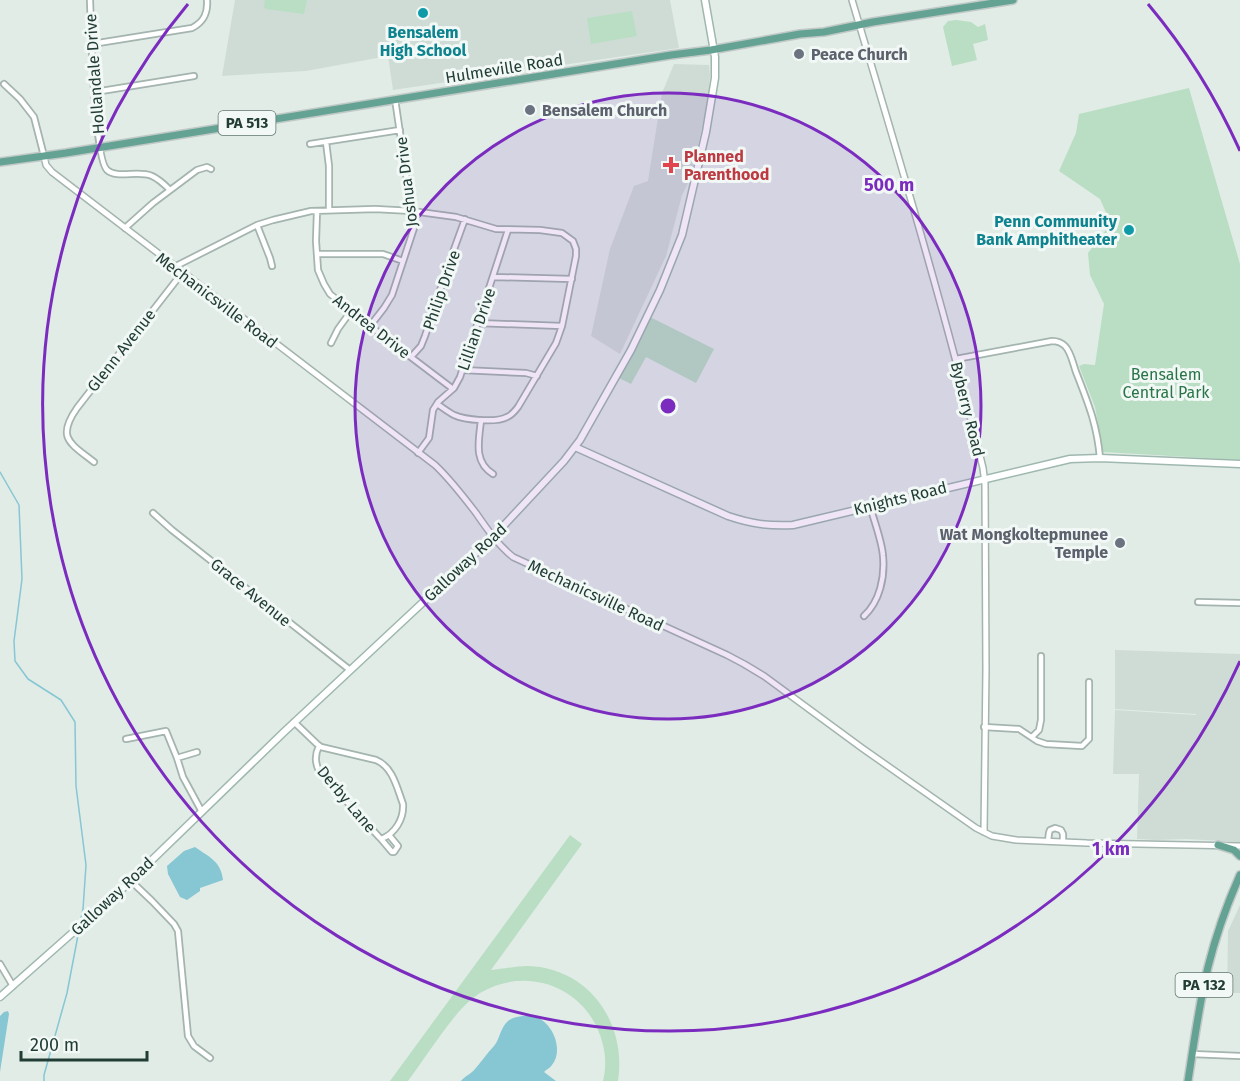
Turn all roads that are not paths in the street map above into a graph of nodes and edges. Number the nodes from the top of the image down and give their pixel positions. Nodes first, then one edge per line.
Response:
1 (90, 0) edge
2 (207, 0) edge
3 (705, 0) edge
4 (852, 0) edge
5 (1013, 0) edge
6 (859, 25) junction
7 (92, 44) junction
8 (714, 49) junction
9 (194, 76) dead end
10 (4, 84) dead end
11 (95, 92) junction
12 (395, 99) junction
13 (400, 130) junction
14 (326, 142) junction
15 (310, 144) dead end
16 (99, 147) junction
17 (44, 156) junction
18 (0, 162) edge
19 (211, 169) dead end
20 (170, 190) junction
21 (329, 210) junction
22 (317, 211) junction
23 (412, 211) junction
24 (465, 219) junction
25 (257, 225) junction
26 (125, 228) junction
27 (508, 230) junction
28 (317, 254) junction
29 (403, 261) junction
30 (272, 266) dead end
31 (174, 267) junction
32 (182, 273) junction
33 (494, 277) junction
34 (572, 279) junction
35 (351, 311) junction
36 (478, 323) junction
37 (370, 326) junction
38 (562, 326) junction
39 (331, 343) dead end
40 (411, 357) junction
41 (956, 359) junction
42 (462, 370) junction
43 (537, 376) junction
44 (453, 389) junction
45 (437, 404) junction
46 (481, 420) junction
47 (575, 447) junction
48 (418, 453) junction
49 (1100, 458) junction
50 (94, 462) dead end
51 (1240, 464) edge
52 (493, 474) dead end
53 (985, 478) junction
54 (870, 506) junction
55 (153, 513) dead end
56 (493, 537) junction
57 (1198, 602) dead end
58 (1240, 603) edge
59 (864, 616) dead end
60 (1041, 656) dead end
61 (350, 670) junction
62 (1089, 681) dead end
63 (294, 722) junction
64 (984, 727) junction
65 (1032, 737) junction
66 (126, 739) dead end
67 (319, 746) junction
68 (197, 752) dead end
69 (177, 758) junction
70 (202, 812) junction
71 (984, 832) junction
72 (388, 835) junction
73 (381, 839) junction
74 (1048, 841) junction
75 (1063, 842) junction
76 (1218, 845) junction
77 (1240, 846) edge
78 (1240, 856) edge
79 (1240, 874) edge
80 (130, 881) junction
81 (0, 964) edge
82 (13, 986) junction
83 (0, 997) edge
84 (1192, 1054) junction
85 (1240, 1056) edge
86 (210, 1058) dead end
87 (1188, 1081) edge

1 - 7 street, Hollandale Drive
2 - 7 street
3 - 8 main road, Galloway Road
4 - 6 street, Byberry Road
5 - 6 main road, Hulmeville Road / PA 513
6 - 8 main road, Hulmeville Road / PA 513
6 - 41 street, Byberry Road
7 - 11 street, Hollandale Drive
8 - 12 main road, Hulmeville Road / PA 513
8 - 47 main road, Galloway Road
9 - 11 street
10 - 17 street
11 - 16 street, Hollandale Drive
12 - 13 street, Joshua Drive
12 - 16 main road, Hulmeville Road / PA 513
13 - 14 street
13 - 23 street, Joshua Drive
14 - 15 street
14 - 21 street
16 - 17 main road, Hulmeville Road / PA 513
16 - 20 street, Hollandale Drive
17 - 18 main road, Hulmeville Road / PA 513
17 - 26 street, Mechanicsville Road
19 - 20 street
20 - 26 street
21 - 22 street
21 - 23 street
22 - 25 street
22 - 28 street, Andrea Drive
23 - 24 street
23 - 29 street, Joshua Drive
24 - 27 street
24 - 40 street, Philip Drive
25 - 30 street
25 - 31 street
26 - 31 street, Mechanicsville Road
27 - 33 street, Lillian Drive
27 - 34 street
28 - 29 street
28 - 35 street, Andrea Drive
29 - 37 street, Joshua Drive
31 - 32 street, Mechanicsville Road
32 - 48 street, Mechanicsville Road
32 - 50 street, Glenn Avenue
33 - 34 street
33 - 36 street, Lillian Drive
34 - 38 street
35 - 37 street, Andrea Drive
35 - 39 street
36 - 38 street
36 - 42 street, Lillian Drive
37 - 40 street, Andrea Drive
38 - 43 street
40 - 44 street, Andrea Drive
41 - 49 street
41 - 53 street, Byberry Road
42 - 43 street
42 - 44 street, Lillian Drive
43 - 46 street
44 - 45 street, Lillian Drive
45 - 46 street
45 - 48 street
46 - 52 street
47 - 54 main road, Knights Road
47 - 56 main road, Galloway Road
48 - 56 street, Mechanicsville Road
49 - 51 main road, Knights Road
49 - 53 main road, Knights Road
53 - 54 main road, Knights Road
53 - 64 street, Byberry Road
54 - 59 street
55 - 61 street, Grace Avenue
56 - 61 main road, Galloway Road
56 - 71 street, Mechanicsville Road
57 - 58 street
60 - 65 street
61 - 63 main road, Galloway Road
62 - 65 street
63 - 67 street, Derby Lane
63 - 70 main road, Galloway Road
64 - 65 street
64 - 71 street, Byberry Road
66 - 69 street
67 - 72 street, Derby Lane
67 - 73 street, Derby Lane
68 - 69 street
69 - 70 street
70 - 80 main road, Galloway Road
71 - 74 street, Mechanicsville Road
72 - 73 street, Derby Lane
72 - 73 street
74 - 75 street, Mechanicsville Road
74 - 75 street
75 - 76 street, Mechanicsville Road
76 - 77 street, Mechanicsville Road
76 - 78 main road
79 - 84 main road, PA 132
80 - 82 main road, Galloway Road
80 - 86 street
81 - 82 street
82 - 83 main road, Galloway Road
84 - 85 street
84 - 87 main road, PA 132

